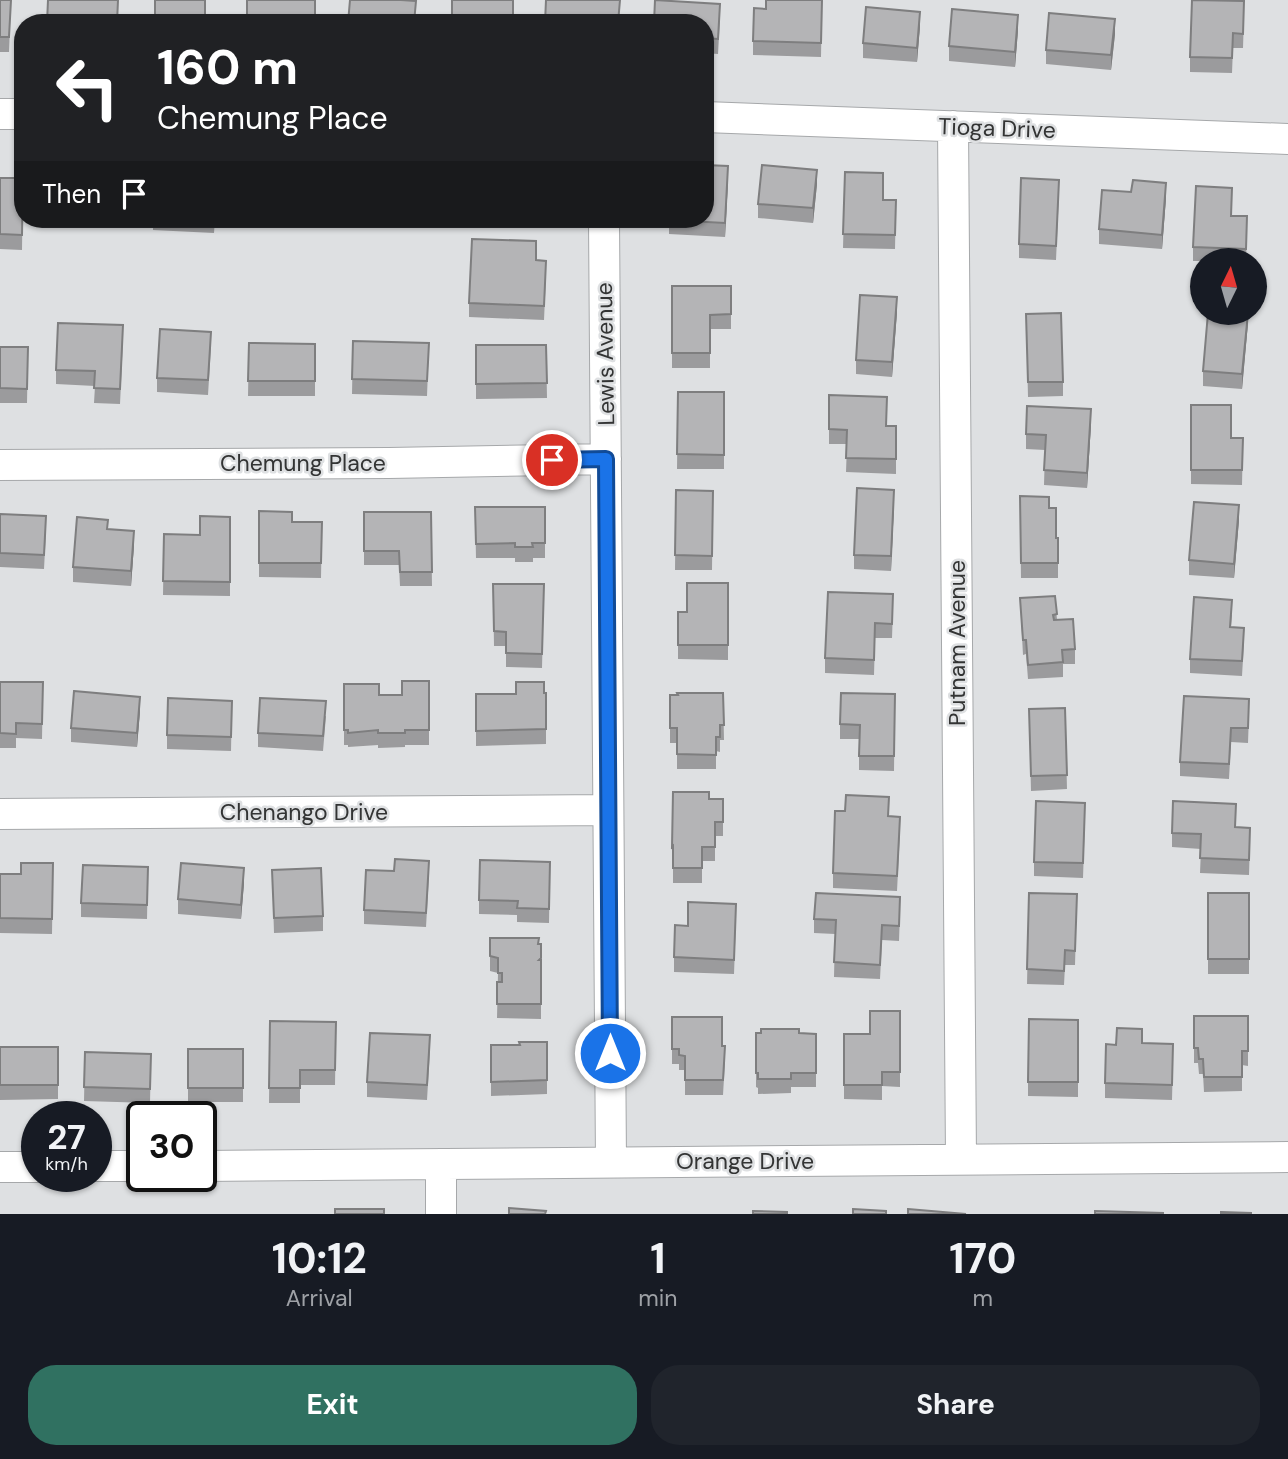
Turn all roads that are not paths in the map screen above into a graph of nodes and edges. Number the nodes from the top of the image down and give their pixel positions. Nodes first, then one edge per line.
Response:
1 (714, 117) edge
2 (953, 126) junction
3 (1288, 139) edge
4 (604, 228) edge
5 (606, 459) junction
6 (0, 465) edge
7 (608, 810) junction
8 (0, 814) edge
9 (1288, 1157) edge
10 (961, 1159) junction
11 (611, 1162) junction
12 (441, 1164) junction
13 (217, 1166) edge
14 (0, 1167) edge
15 (21, 1167) edge
16 (441, 1214) edge

1 - 2 street, Tioga Drive
2 - 3 street, Tioga Drive
2 - 10 street, Putnam Avenue
4 - 5 street, Lewis Avenue
5 - 6 street, Chemung Place
5 - 7 street, Lewis Avenue
7 - 8 street, Chenango Drive
7 - 11 street, Lewis Avenue
9 - 10 street, Orange Drive
10 - 11 street, Orange Drive
11 - 12 street, Orange Drive
12 - 13 street, Orange Drive
12 - 16 street
14 - 15 street

